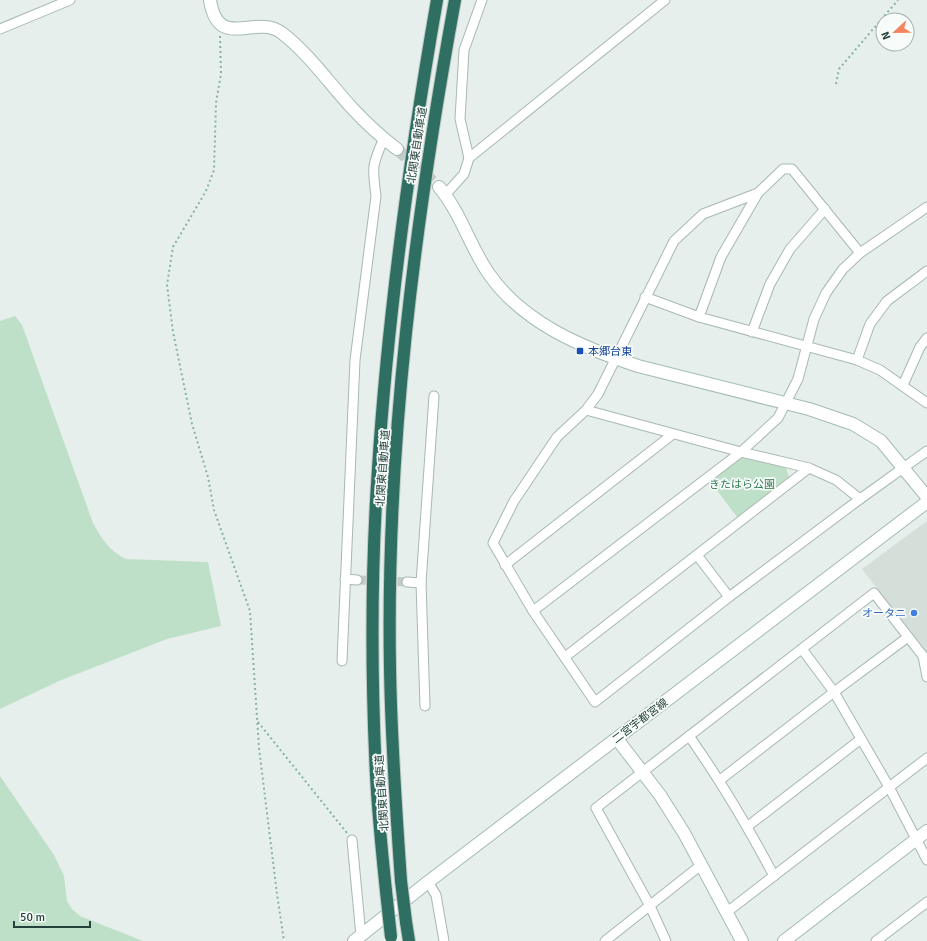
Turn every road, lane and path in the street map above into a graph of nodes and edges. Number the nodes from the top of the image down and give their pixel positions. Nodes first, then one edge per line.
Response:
1 (70, 0) edge
2 (210, 0) edge
3 (437, 0) edge
4 (455, 0) edge
5 (482, 0) edge
6 (665, 0) edge
7 (898, 0) edge
8 (218, 23) junction
9 (0, 29) edge
10 (836, 84) dead end
11 (384, 138) junction
12 (397, 149) tunnel mouth
13 (469, 158) junction
14 (442, 191) joint
15 (758, 193) junction
16 (927, 207) edge
17 (825, 209) junction
18 (860, 253) junction
19 (927, 271) edge
20 (645, 298) junction
21 (699, 317) junction
22 (752, 332) junction
23 (927, 338) edge
24 (806, 348) junction
25 (616, 359) junction
26 (857, 360) junction
27 (903, 385) junction
28 (434, 396) dead end
29 (786, 403) junction
30 (927, 403) edge
31 (586, 410) junction
32 (673, 434) junction
33 (741, 452) junction
34 (927, 452) edge
35 (809, 468) junction
36 (905, 468) junction
37 (927, 496) edge
38 (860, 499) junction
39 (927, 502) edge
40 (697, 555) junction
41 (505, 565) junction
42 (346, 579) junction
43 (357, 580) tunnel mouth
44 (406, 582) tunnel mouth
45 (421, 583) junction
46 (729, 597) junction
47 (533, 610) junction
48 (908, 637) junction
49 (802, 649) junction
50 (565, 657) junction
51 (342, 661) dead end
52 (927, 677) edge
53 (834, 692) junction
54 (425, 706) dead end
55 (257, 721) junction
56 (689, 736) junction
57 (617, 739) junction
58 (861, 740) junction
59 (927, 758) edge
60 (642, 772) junction
61 (720, 780) junction
62 (889, 787) junction
63 (748, 826) junction
64 (927, 831) edge
65 (916, 839) junction
66 (352, 840) joint
67 (927, 860) edge
68 (702, 865) junction
69 (774, 876) junction
70 (428, 882) junction
71 (927, 902) edge
72 (650, 906) junction
73 (727, 912) junction
74 (358, 938) edge
75 (391, 939) edge
76 (284, 941) edge
77 (409, 941) edge
78 (444, 941) edge
79 (605, 941) edge
80 (666, 941) edge
81 (742, 941) edge
82 (784, 941) edge
83 (876, 941) edge

1 - 9 street
2 - 8 street
3 - 75 highway, 北関東自動車道, bridge
4 - 77 highway, 北関東自動車道, bridge
5 - 13 street
6 - 13 street
7 - 10 path
8 - 11 street
8 - 55 path
11 - 12 street
11 - 42 street
13 - 14 street
14 - 25 street
15 - 17 street
15 - 20 street
15 - 21 street
16 - 18 street
17 - 18 street
17 - 22 street
18 - 24 street
19 - 26 street
20 - 21 street
20 - 25 street
21 - 22 street
22 - 24 street
23 - 27 street
24 - 26 street
24 - 29 street
25 - 29 street
25 - 31 street
26 - 27 street
27 - 30 street
28 - 45 street
29 - 33 street
29 - 36 street
31 - 32 street
31 - 41 street
32 - 33 street
32 - 41 street
33 - 35 street
33 - 47 street
34 - 36 street
35 - 38 street
35 - 40 street
36 - 37 street
36 - 38 street
38 - 46 street
39 - 57 street, 二宮宇都宮線
40 - 46 street
40 - 50 street
41 - 47 street
42 - 43 street
42 - 51 street
44 - 45 street
45 - 54 street
46 - 50 street
47 - 50 street
48 - 49 street
48 - 52 street
48 - 53 street
49 - 53 street
49 - 56 street
53 - 58 street
53 - 61 street
55 - 66 path
55 - 76 path
56 - 60 street
56 - 61 street
57 - 60 street
57 - 70 street, 二宮宇都宮線
58 - 62 street
58 - 63 street
59 - 62 street
60 - 68 street
60 - 72 street
61 - 63 street
62 - 65 street
62 - 69 street
63 - 69 street
64 - 65 street
65 - 67 street
65 - 82 street
66 - 74 street
68 - 72 street
68 - 73 street
69 - 73 street
70 - 74 street, 二宮宇都宮線
70 - 78 street
71 - 83 street
72 - 79 street
72 - 80 street
73 - 81 street

